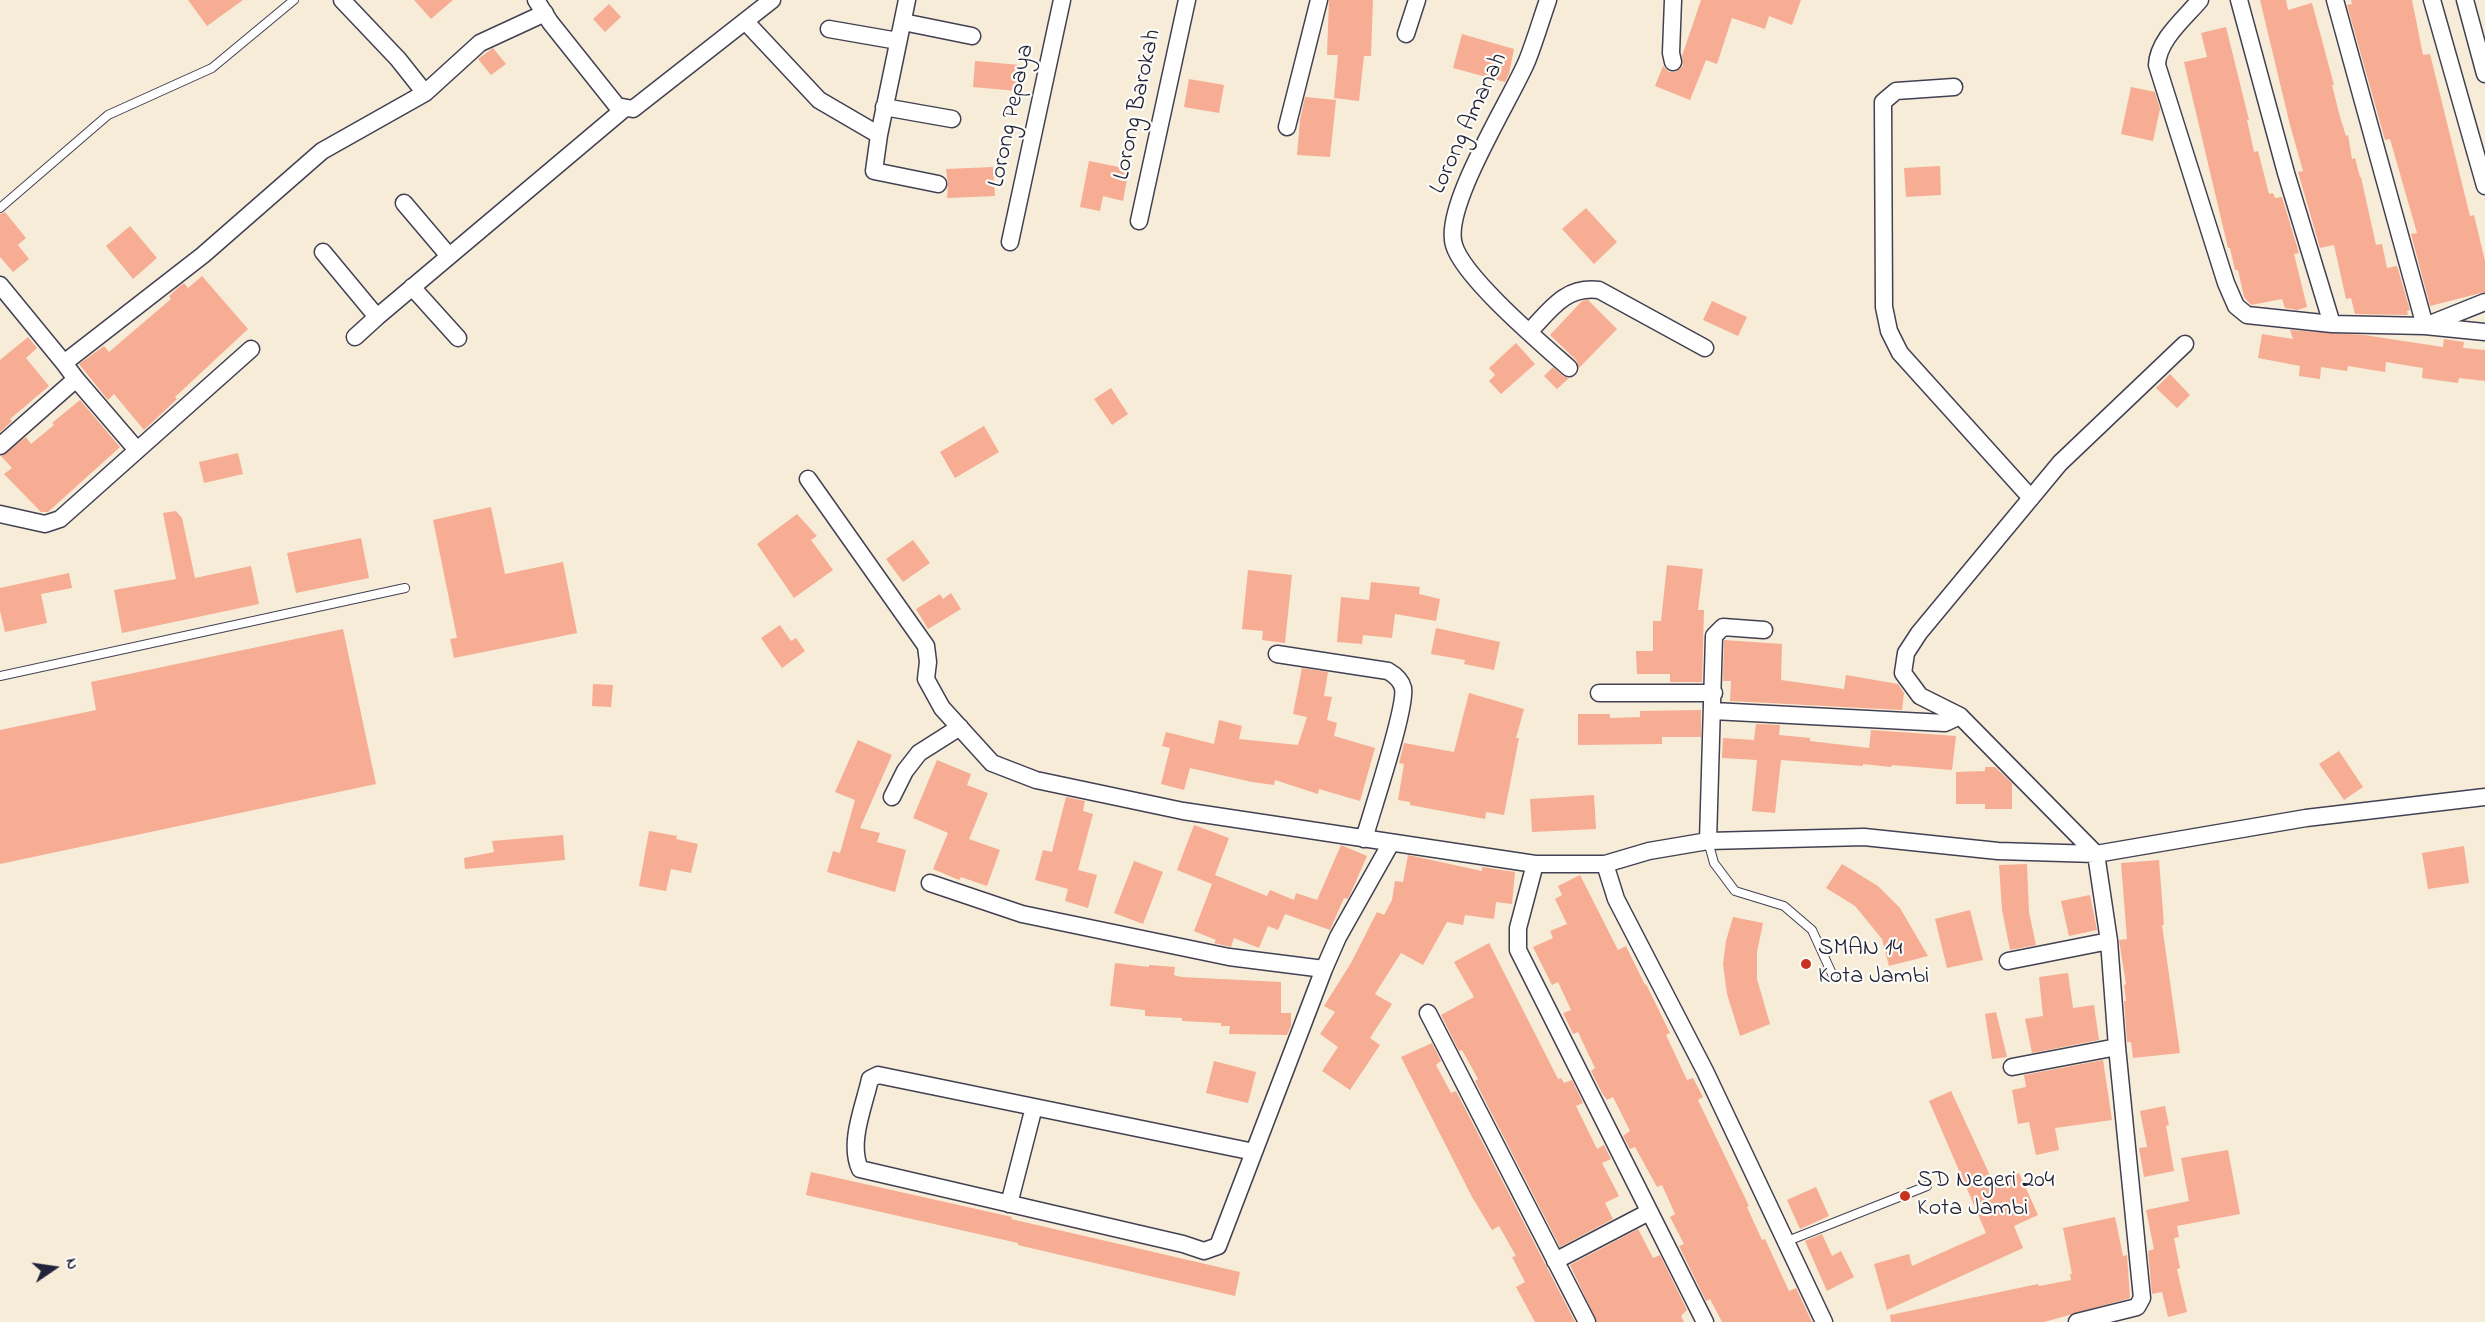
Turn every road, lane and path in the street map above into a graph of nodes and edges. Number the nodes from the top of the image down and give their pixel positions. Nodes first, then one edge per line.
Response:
1 (294, 0) edge
2 (342, 0) edge
3 (772, 0) edge
4 (908, 0) edge
5 (1062, 0) edge
6 (1187, 0) edge
7 (1319, 0) edge
8 (1417, 0) edge
9 (1548, 0) edge
10 (1673, 0) edge
11 (2200, 0) edge
12 (2239, 0) edge
13 (2335, 0) edge
14 (2432, 0) edge
15 (2465, 0) edge
16 (541, 6) edge
17 (745, 21) junction
18 (903, 22) junction
19 (829, 29) dead end
20 (1406, 34) dead end
21 (972, 36) dead end
22 (898, 41) junction
23 (1672, 62) dead end
24 (2485, 74) edge
25 (1953, 87) dead end
26 (424, 93) junction
27 (884, 107) junction
28 (624, 109) junction
29 (952, 119) dead end
30 (1287, 127) dead end
31 (879, 135) junction
32 (938, 184) dead end
33 (2485, 186) edge
34 (404, 203) dead end
35 (0, 208) edge
36 (1139, 220) dead end
37 (1010, 242) dead end
38 (323, 252) dead end
39 (449, 256) junction
40 (0, 285) edge
41 (412, 287) junction
42 (2485, 302) edge
43 (377, 316) junction
44 (2332, 324) junction
45 (2425, 326) junction
46 (1529, 332) junction
47 (2485, 332) edge
48 (355, 337) dead end
49 (458, 338) dead end
50 (2185, 344) dead end
51 (1705, 348) dead end
52 (251, 349) dead end
53 (64, 363) junction
54 (1569, 368) dead end
55 (76, 379) junction
56 (0, 446) edge
57 (137, 450) junction
58 (808, 479) dead end
59 (2031, 498) junction
60 (0, 514) edge
61 (405, 588) dead end
62 (1764, 630) dead end
63 (1277, 654) dead end
64 (0, 676) edge
65 (1599, 693) dead end
66 (1714, 693) junction
67 (1713, 711) junction
68 (1960, 716) junction
69 (960, 727) junction
70 (892, 797) dead end
71 (2485, 797) edge
72 (1364, 839) junction
73 (1708, 841) junction
74 (1391, 843) junction
75 (2096, 854) junction
76 (1535, 864) junction
77 (1605, 864) junction
78 (930, 883) dead end
79 (2109, 941) junction
80 (2008, 961) dead end
81 (1324, 969) junction
82 (1833, 976) dead end
83 (1428, 1013) dead end
84 (2116, 1047) junction
85 (2012, 1067) dead end
86 (1034, 1107) junction
87 (1254, 1152) junction
88 (1927, 1186) dead end
89 (1009, 1204) junction
90 (1649, 1212) junction
91 (1785, 1242) junction
92 (1555, 1261) junction
93 (1587, 1322) edge
94 (1705, 1322) edge
95 (1824, 1322) edge
96 (2077, 1322) edge

1 - 35 lane
2 - 26 street
3 - 17 street
4 - 18 street
5 - 37 street, Lorong Pepaya
6 - 36 street, Lorong Barokah
7 - 30 street
8 - 20 street
9 - 46 street, Lorong Amanah
10 - 23 street
11 - 44 street
12 - 44 street
13 - 45 street
14 - 33 street
15 - 24 street
16 - 26 street
16 - 28 street
17 - 28 street
17 - 31 street
18 - 21 street
18 - 22 street
19 - 22 street
22 - 27 street
25 - 59 street
26 - 53 street
27 - 29 street
27 - 31 street
28 - 39 street
31 - 32 street
34 - 39 street
38 - 43 street
39 - 41 street
40 - 53 street
41 - 43 street
41 - 49 street
42 - 45 street
43 - 48 street
44 - 45 street
45 - 47 street
46 - 51 street
46 - 54 street, Lorong Amanah
50 - 59 street
52 - 57 street
53 - 55 street
55 - 56 street
55 - 57 street
57 - 60 street
58 - 69 street
59 - 68 street
61 - 64 lane
62 - 66 street
63 - 72 street
65 - 66 street
66 - 67 street
67 - 68 street
67 - 73 street
68 - 75 street
69 - 70 street
69 - 72 street
71 - 75 street
72 - 74 street
73 - 75 street
73 - 77 street
73 - 82 lane
74 - 76 street
74 - 81 street
75 - 79 street
76 - 77 street
76 - 90 street
77 - 91 street
78 - 81 street
79 - 80 street
79 - 84 street
81 - 87 street
83 - 92 street
84 - 85 street
84 - 96 street
86 - 87 street
86 - 89 street
86 - 89 street
87 - 89 street
88 - 91 lane
90 - 92 street
90 - 94 street
91 - 95 street
92 - 93 street

